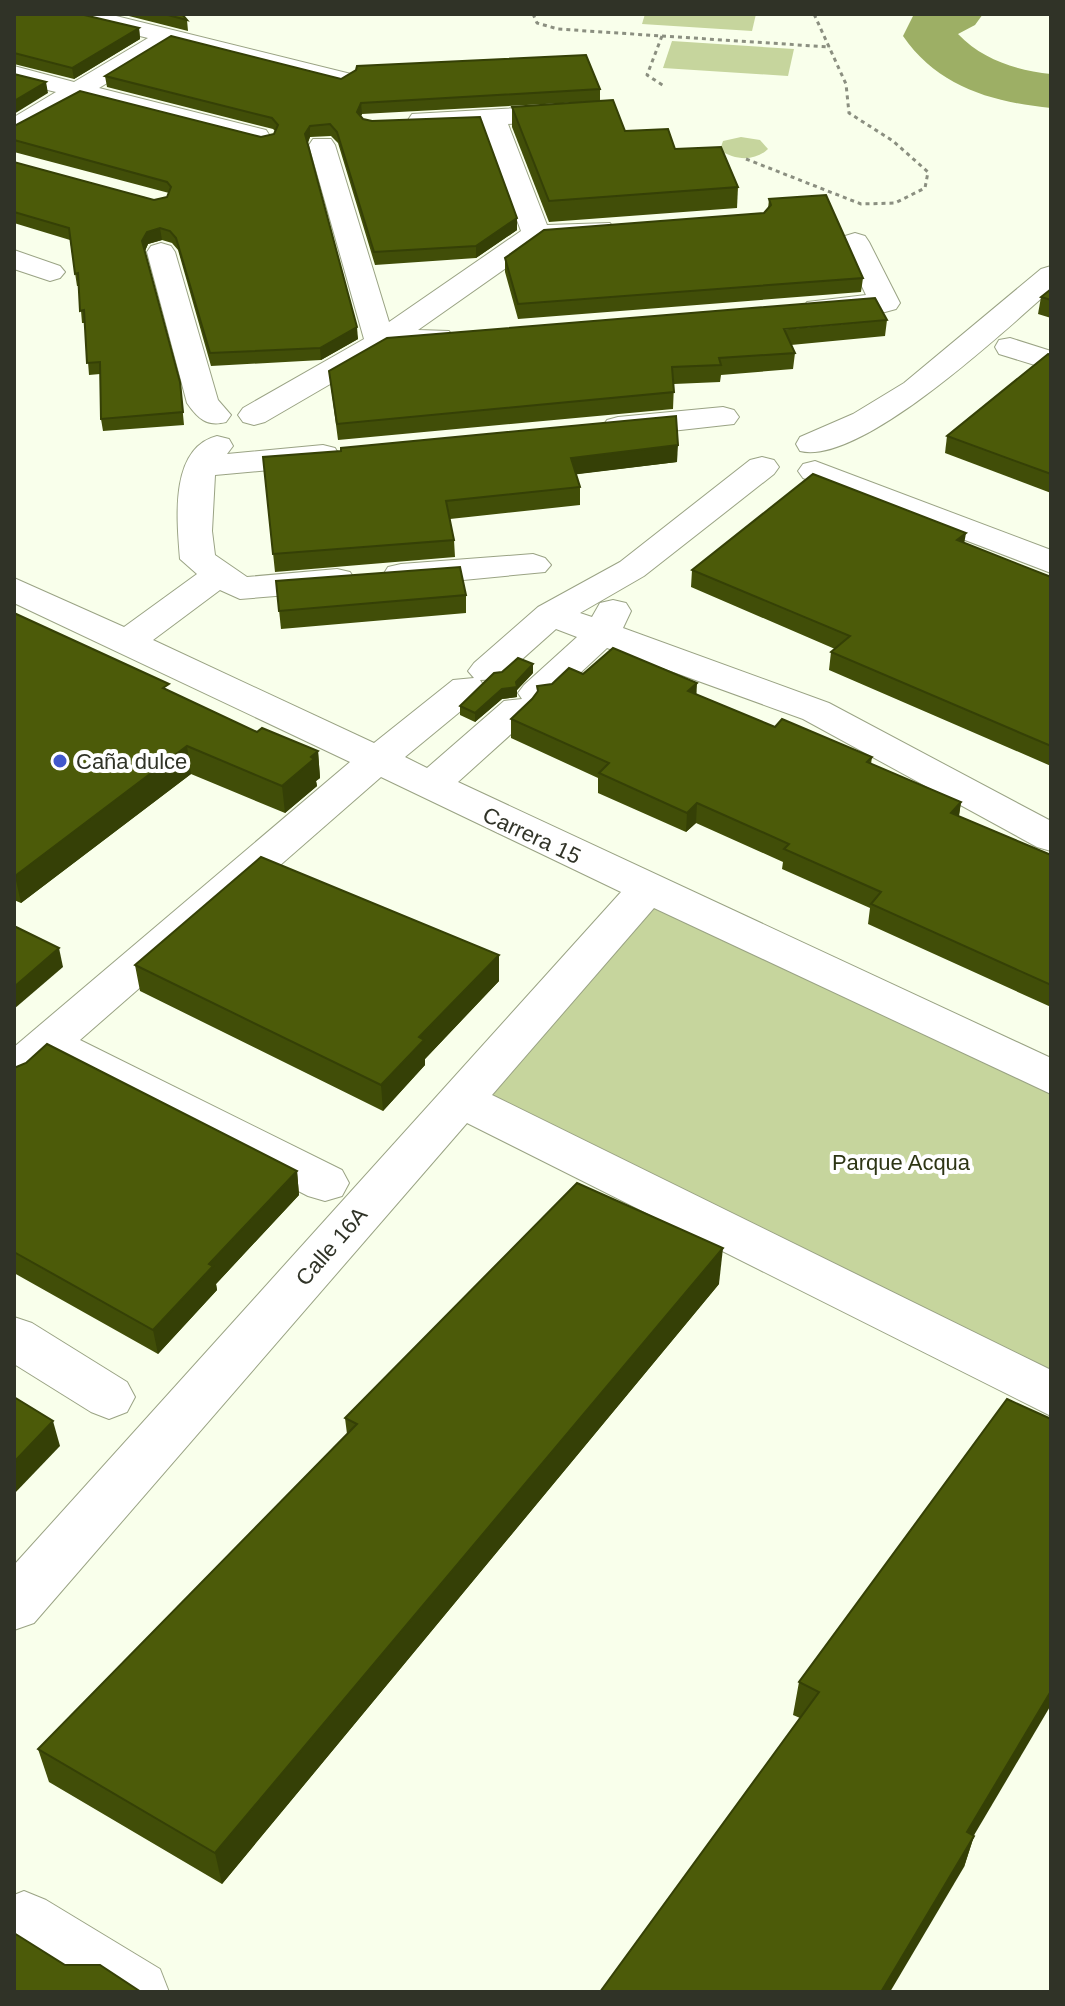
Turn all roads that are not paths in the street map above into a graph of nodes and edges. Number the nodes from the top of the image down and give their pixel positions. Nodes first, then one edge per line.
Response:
1 (79, 14) edge
2 (169, 36) junction
3 (14, 74) edge
4 (342, 79) edge
5 (79, 90) junction
6 (596, 112) edge
7 (492, 117) junction
8 (402, 121) edge
9 (14, 128) edge
10 (263, 138) edge
11 (322, 145) edge
12 (629, 227) edge
13 (536, 234) junction
14 (855, 242) dead end
15 (161, 252) dead end
16 (14, 259) edge
17 (50, 272) dead end
18 (1051, 275) edge
19 (790, 310) edge
20 (475, 334) edge
21 (1001, 335) junction
22 (380, 342) junction
23 (1051, 361) edge
24 (723, 417) dead end
25 (580, 431) edge
26 (211, 442) junction
27 (358, 452) edge
28 (789, 452) junction
29 (1051, 562) edge
30 (533, 565) dead end
31 (632, 569) junction
32 (218, 575) junction
33 (14, 589) edge
34 (551, 615) junction
35 (602, 633) junction
36 (127, 642) junction
37 (377, 761) junction
38 (429, 787) junction
39 (1051, 838) edge
40 (259, 861) junction
41 (302, 879) edge
42 (648, 888) junction
43 (48, 1043) junction
44 (14, 1073) edge
45 (1051, 1077) edge
46 (460, 1099) junction
47 (325, 1183) dead end
48 (14, 1338) edge
49 (1051, 1394) edge
50 (109, 1397) dead end
51 (14, 1605) edge
52 (24, 1922) dead end
53 (137, 1992) edge

1 - 2 street
2 - 4 street
2 - 5 street
3 - 5 street
5 - 9 street
5 - 10 street
6 - 7 street
7 - 8 street
7 - 13 street
11 - 22 street
12 - 13 street
13 - 22 street
14 - 19 street
15 - 26 street
16 - 17 street
18 - 21 street
20 - 22 street
21 - 23 street
21 - 28 street
22 - 26 street
24 - 25 street
26 - 27 street
26 - 32 street
28 - 29 street
28 - 31 street
30 - 32 street
31 - 34 street
31 - 35 street
32 - 36 street
33 - 36 street, Carrera 15
34 - 35 street
34 - 37 street
35 - 38 street
35 - 39 street
36 - 37 street, Carrera 15
37 - 38 street, Carrera 15
37 - 40 street
38 - 42 street, Carrera 15
40 - 41 street
40 - 43 street
42 - 45 street, Carrera 15
42 - 46 street, Calle 16A
43 - 44 street
43 - 47 street
46 - 49 street
46 - 51 street, Calle 16A
48 - 50 street
52 - 53 street

